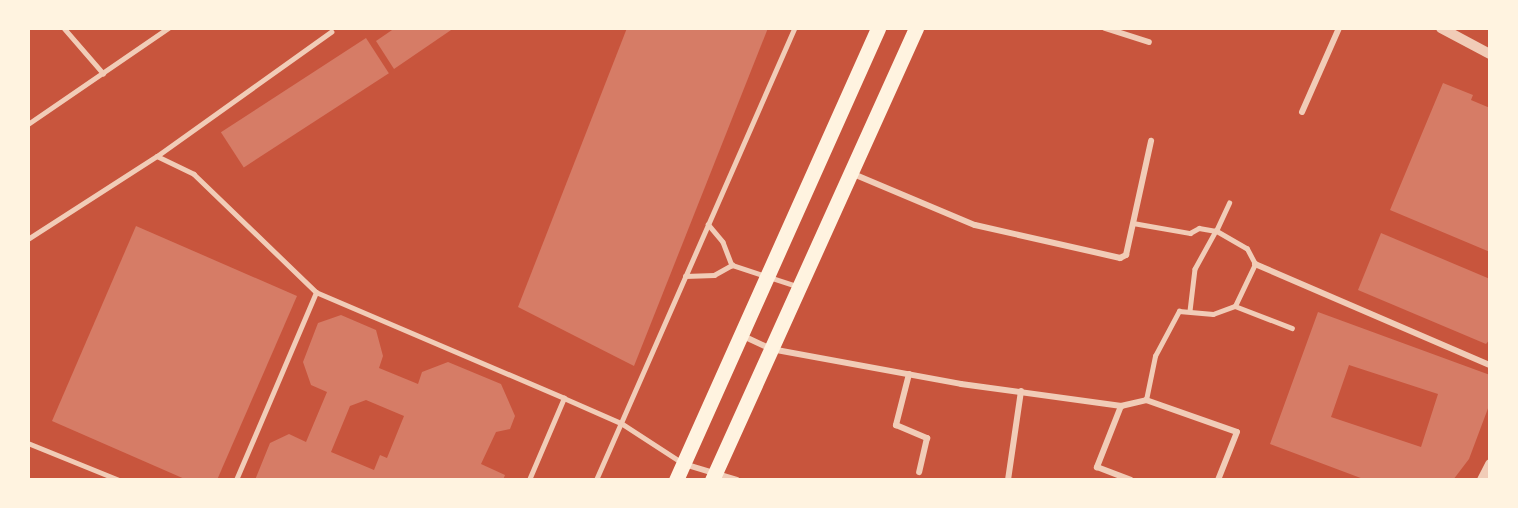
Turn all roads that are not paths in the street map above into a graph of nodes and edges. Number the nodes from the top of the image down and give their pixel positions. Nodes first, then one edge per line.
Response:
1 (64, 28) edge
2 (168, 28) edge
3 (794, 28) edge
4 (878, 28) edge
5 (916, 28) edge
6 (1105, 28) edge
7 (1339, 28) edge
8 (1441, 28) edge
9 (331, 32) dead end
10 (1149, 42) dead end
11 (1490, 54) edge
12 (103, 73) junction
13 (1302, 112) dead end
14 (28, 124) edge
15 (1151, 141) dead end
16 (157, 156) junction
17 (851, 173) junction
18 (1229, 203) dead end
19 (1133, 223) junction
20 (708, 224) junction
21 (1216, 231) junction
22 (28, 239) edge
23 (1255, 264) junction
24 (732, 265) junction
25 (685, 276) junction
26 (767, 276) junction
27 (800, 286) junction
28 (316, 292) junction
29 (1235, 306) junction
30 (1190, 311) junction
31 (1292, 328) dead end
32 (741, 335) junction
33 (771, 349) junction
34 (1490, 365) edge
35 (909, 374) junction
36 (1021, 391) junction
37 (564, 398) junction
38 (1146, 400) junction
39 (1121, 406) junction
40 (621, 423) junction
41 (28, 443) edge
42 (683, 464) junction
43 (1490, 464) edge
44 (919, 472) dead end
45 (713, 477) edge
46 (118, 480) edge
47 (236, 480) edge
48 (529, 480) edge
49 (596, 480) edge
50 (676, 480) edge
51 (737, 480) edge
52 (1008, 480) edge
53 (1131, 480) edge
54 (1218, 480) edge
55 (1482, 480) edge

1 - 12 lane
2 - 12 lane
3 - 20 lane
4 - 26 main road
5 - 17 main road
6 - 10 street
7 - 13 street
8 - 11 street
9 - 16 lane
12 - 14 lane
15 - 19 street
16 - 22 lane
16 - 28 lane
17 - 19 street
17 - 27 main road
18 - 21 lane
19 - 21 lane
20 - 24 lane
20 - 25 lane
21 - 23 lane
21 - 30 lane
23 - 29 lane
23 - 34 street
24 - 25 lane
24 - 26 lane
25 - 40 lane
26 - 27 lane
26 - 32 main road
27 - 33 main road
28 - 37 lane
28 - 47 lane
29 - 30 lane
29 - 31 lane
30 - 38 lane
32 - 33 street
32 - 42 main road
33 - 35 street
33 - 45 main road
35 - 36 street
35 - 44 street
36 - 39 street
36 - 52 street
37 - 40 lane
37 - 48 lane
38 - 39 street
38 - 54 street
39 - 53 street
40 - 42 lane
40 - 49 lane
41 - 46 lane
42 - 45 street
42 - 50 main road
43 - 55 street
45 - 51 street

